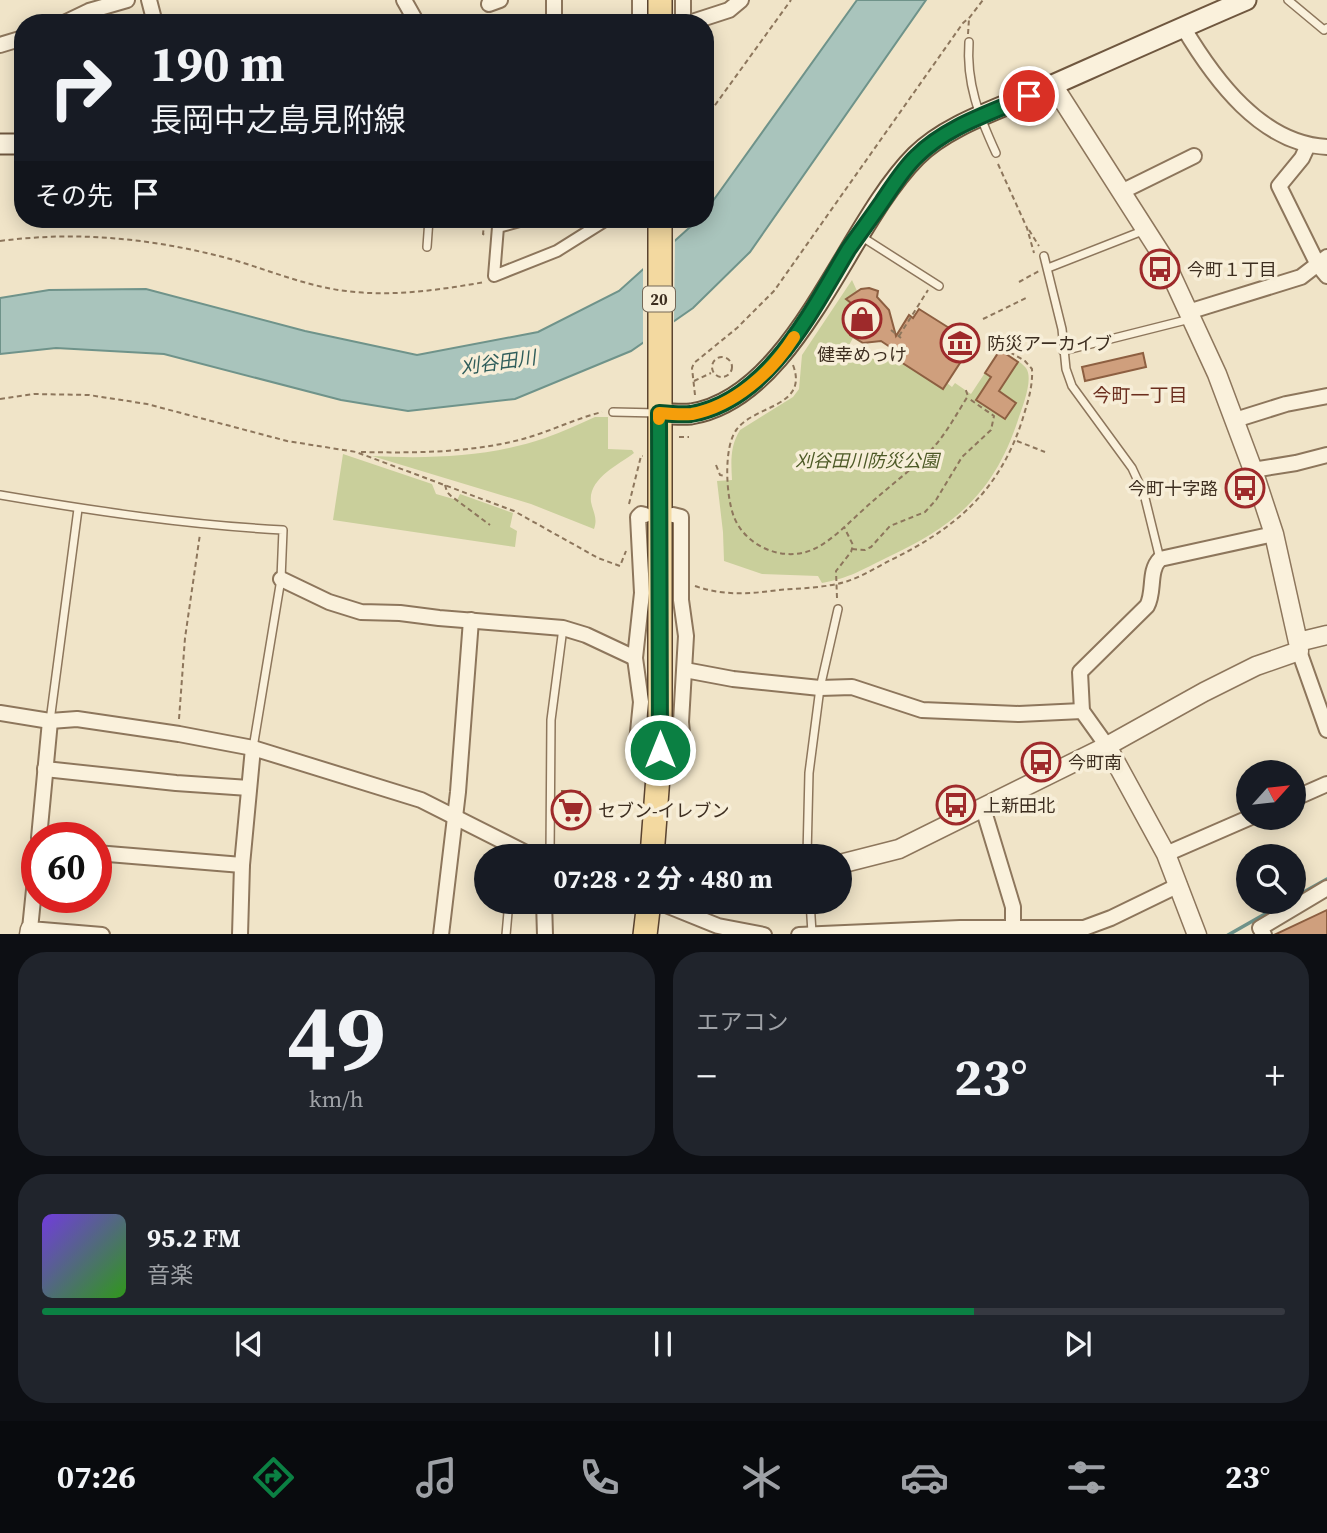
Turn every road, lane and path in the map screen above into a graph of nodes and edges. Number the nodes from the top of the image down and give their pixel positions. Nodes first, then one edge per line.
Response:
1 (127, 0) edge
2 (741, 0) edge
3 (791, 0) edge
4 (983, 0) edge
5 (1246, 0) edge
6 (1288, 0) edge
7 (83, 14) edge
8 (714, 15) edge
9 (970, 17) junction
10 (1183, 27) junction
11 (1327, 28) edge
12 (968, 42) joint
13 (1053, 85) junction
14 (714, 107) edge
15 (980, 118) junction
16 (1308, 145) junction
17 (1327, 147) edge
18 (996, 153) joint
19 (1194, 156) dead end
20 (1121, 192) junction
21 (428, 228) edge
22 (484, 228) edge
23 (498, 228) edge
24 (593, 228) edge
25 (660, 228) edge
26 (1027, 228) junction
27 (1146, 230) junction
28 (859, 235) junction
29 (497, 237) junction
30 (0, 241) edge
31 (427, 247) dead end
32 (1040, 258) junction
33 (1324, 266) edge
34 (1048, 268) junction
35 (1039, 271) dead end
36 (484, 282) dead end
37 (1019, 282) dead end
38 (939, 286) dead end
39 (929, 289) dead end
40 (1026, 298) dead end
41 (1189, 315) junction
42 (983, 319) dead end
43 (891, 330) dead end
44 (992, 342) dead end
45 (1063, 351) junction
46 (793, 365) dead end
47 (713, 372) junction
48 (727, 375) junction
49 (693, 381) junction
50 (732, 382) dead end
51 (965, 388) dead end
52 (1327, 396) edge
53 (967, 397) junction
54 (0, 399) edge
55 (696, 399) dead end
56 (614, 411) joint
57 (659, 413) junction
58 (1235, 420) junction
59 (678, 437) dead end
60 (689, 437) dead end
61 (1015, 440) junction
62 (356, 452) junction
63 (1045, 452) dead end
64 (1327, 455) edge
65 (640, 459) dead end
66 (716, 465) dead end
67 (1254, 470) junction
68 (727, 476) junction
69 (445, 485) junction
70 (0, 495) edge
71 (629, 504) dead end
72 (78, 509) junction
73 (645, 515) dead end
74 (673, 515) dead end
75 (201, 524) junction
76 (490, 525) dead end
77 (844, 527) junction
78 (1274, 534) junction
79 (628, 545) dead end
80 (852, 549) junction
81 (1160, 559) junction
82 (281, 579) junction
83 (836, 584) junction
84 (694, 585) dead end
85 (838, 609) joint
86 (471, 620) junction
87 (563, 628) junction
88 (1327, 635) edge
89 (1299, 647) junction
90 (635, 658) junction
91 (685, 670) junction
92 (820, 688) junction
93 (1082, 710) junction
94 (0, 713) edge
95 (50, 721) junction
96 (1327, 730) edge
97 (179, 734) junction
98 (1107, 746) junction
99 (253, 748) junction
100 (660, 750) junction
101 (45, 769) junction
102 (1327, 784) edge
103 (249, 788) junction
104 (1306, 793) edge
105 (983, 808) junction
106 (455, 816) junction
107 (40, 822) edge
108 (1236, 824) edge
109 (509, 844) edge
110 (550, 844) edge
111 (653, 844) edge
112 (807, 844) edge
113 (112, 854) edge
114 (1166, 855) junction
115 (852, 861) edge
116 (242, 865) junction
117 (1179, 885) junction
118 (1327, 888) edge
119 (32, 913) edge
120 (508, 914) edge
121 (544, 914) edge
122 (647, 914) edge
123 (688, 914) edge
124 (808, 914) edge
125 (1013, 928) junction
126 (1085, 931) edge
127 (30, 932) edge
128 (1053, 932) edge
129 (849, 933) edge
130 (102, 934) edge
131 (240, 934) edge
132 (441, 934) edge
133 (506, 934) edge
134 (545, 934) edge
135 (645, 934) edge
136 (764, 934) edge
137 (806, 934) edge
138 (1197, 934) edge
139 (1264, 934) edge

1 - 7 street
2 - 8 street
3 - 14 path
4 - 9 path
5 - 10 main road
6 - 11 lane
9 - 12 path
9 - 49 path
10 - 13 main road
10 - 16 street
12 - 15 lane
13 - 15 main road
13 - 20 street
15 - 18 lane
15 - 28 main road
16 - 17 street
16 - 33 street
18 - 26 path
19 - 20 street
20 - 27 street
21 - 31 lane
22 - 29 path
23 - 29 street
24 - 29 street
25 - 57 main road, 20
26 - 32 path
26 - 32 path
27 - 34 lane
27 - 41 street
28 - 38 lane
28 - 57 main road
30 - 36 path
32 - 34 lane
33 - 41 street
34 - 45 lane
35 - 37 path
39 - 43 path
40 - 42 path
41 - 45 lane
41 - 58 street
44 - 61 path
45 - 81 lane
46 - 68 path
47 - 48 path
47 - 48 path
47 - 49 path
48 - 50 path
49 - 55 path
51 - 53 path
52 - 58 street
53 - 77 path
53 - 80 path
54 - 62 path
56 - 57 lane
56 - 62 path
57 - 100 main road, 20
58 - 67 street
59 - 60 path
61 - 63 path
61 - 83 path
62 - 69 path
64 - 67 street
65 - 71 path
66 - 68 path
67 - 78 street
68 - 77 path
69 - 76 path
69 - 79 path
70 - 72 lane
72 - 75 lane
72 - 95 lane
73 - 90 street
74 - 91 street
75 - 82 lane
75 - 97 path
77 - 80 path
78 - 81 street
78 - 89 street
80 - 83 path
81 - 93 street
82 - 86 street
82 - 99 lane
83 - 84 path
83 - 85 path
85 - 92 lane
86 - 87 street
86 - 106 street
87 - 90 street
87 - 110 lane
88 - 89 street
89 - 96 street
89 - 98 street
90 - 100 street
91 - 92 street
91 - 100 street
92 - 93 street
92 - 112 lane
93 - 98 street
94 - 95 street
95 - 97 street
95 - 101 street
97 - 99 street
98 - 105 street
98 - 114 street
99 - 103 street
99 - 106 street
100 - 111 main road, 20
101 - 103 street
101 - 107 street
102 - 104 street
103 - 116 street
105 - 115 street
105 - 125 street
106 - 109 street
106 - 132 street
108 - 114 street
113 - 116 street
114 - 117 street
116 - 131 street
117 - 126 street
117 - 138 street
118 - 139 street
119 - 127 street
120 - 133 lane
121 - 134 street
122 - 135 main road
123 - 136 street
124 - 137 lane
125 - 128 street
125 - 129 street
126 - 128 street
127 - 130 street
129 - 137 street

